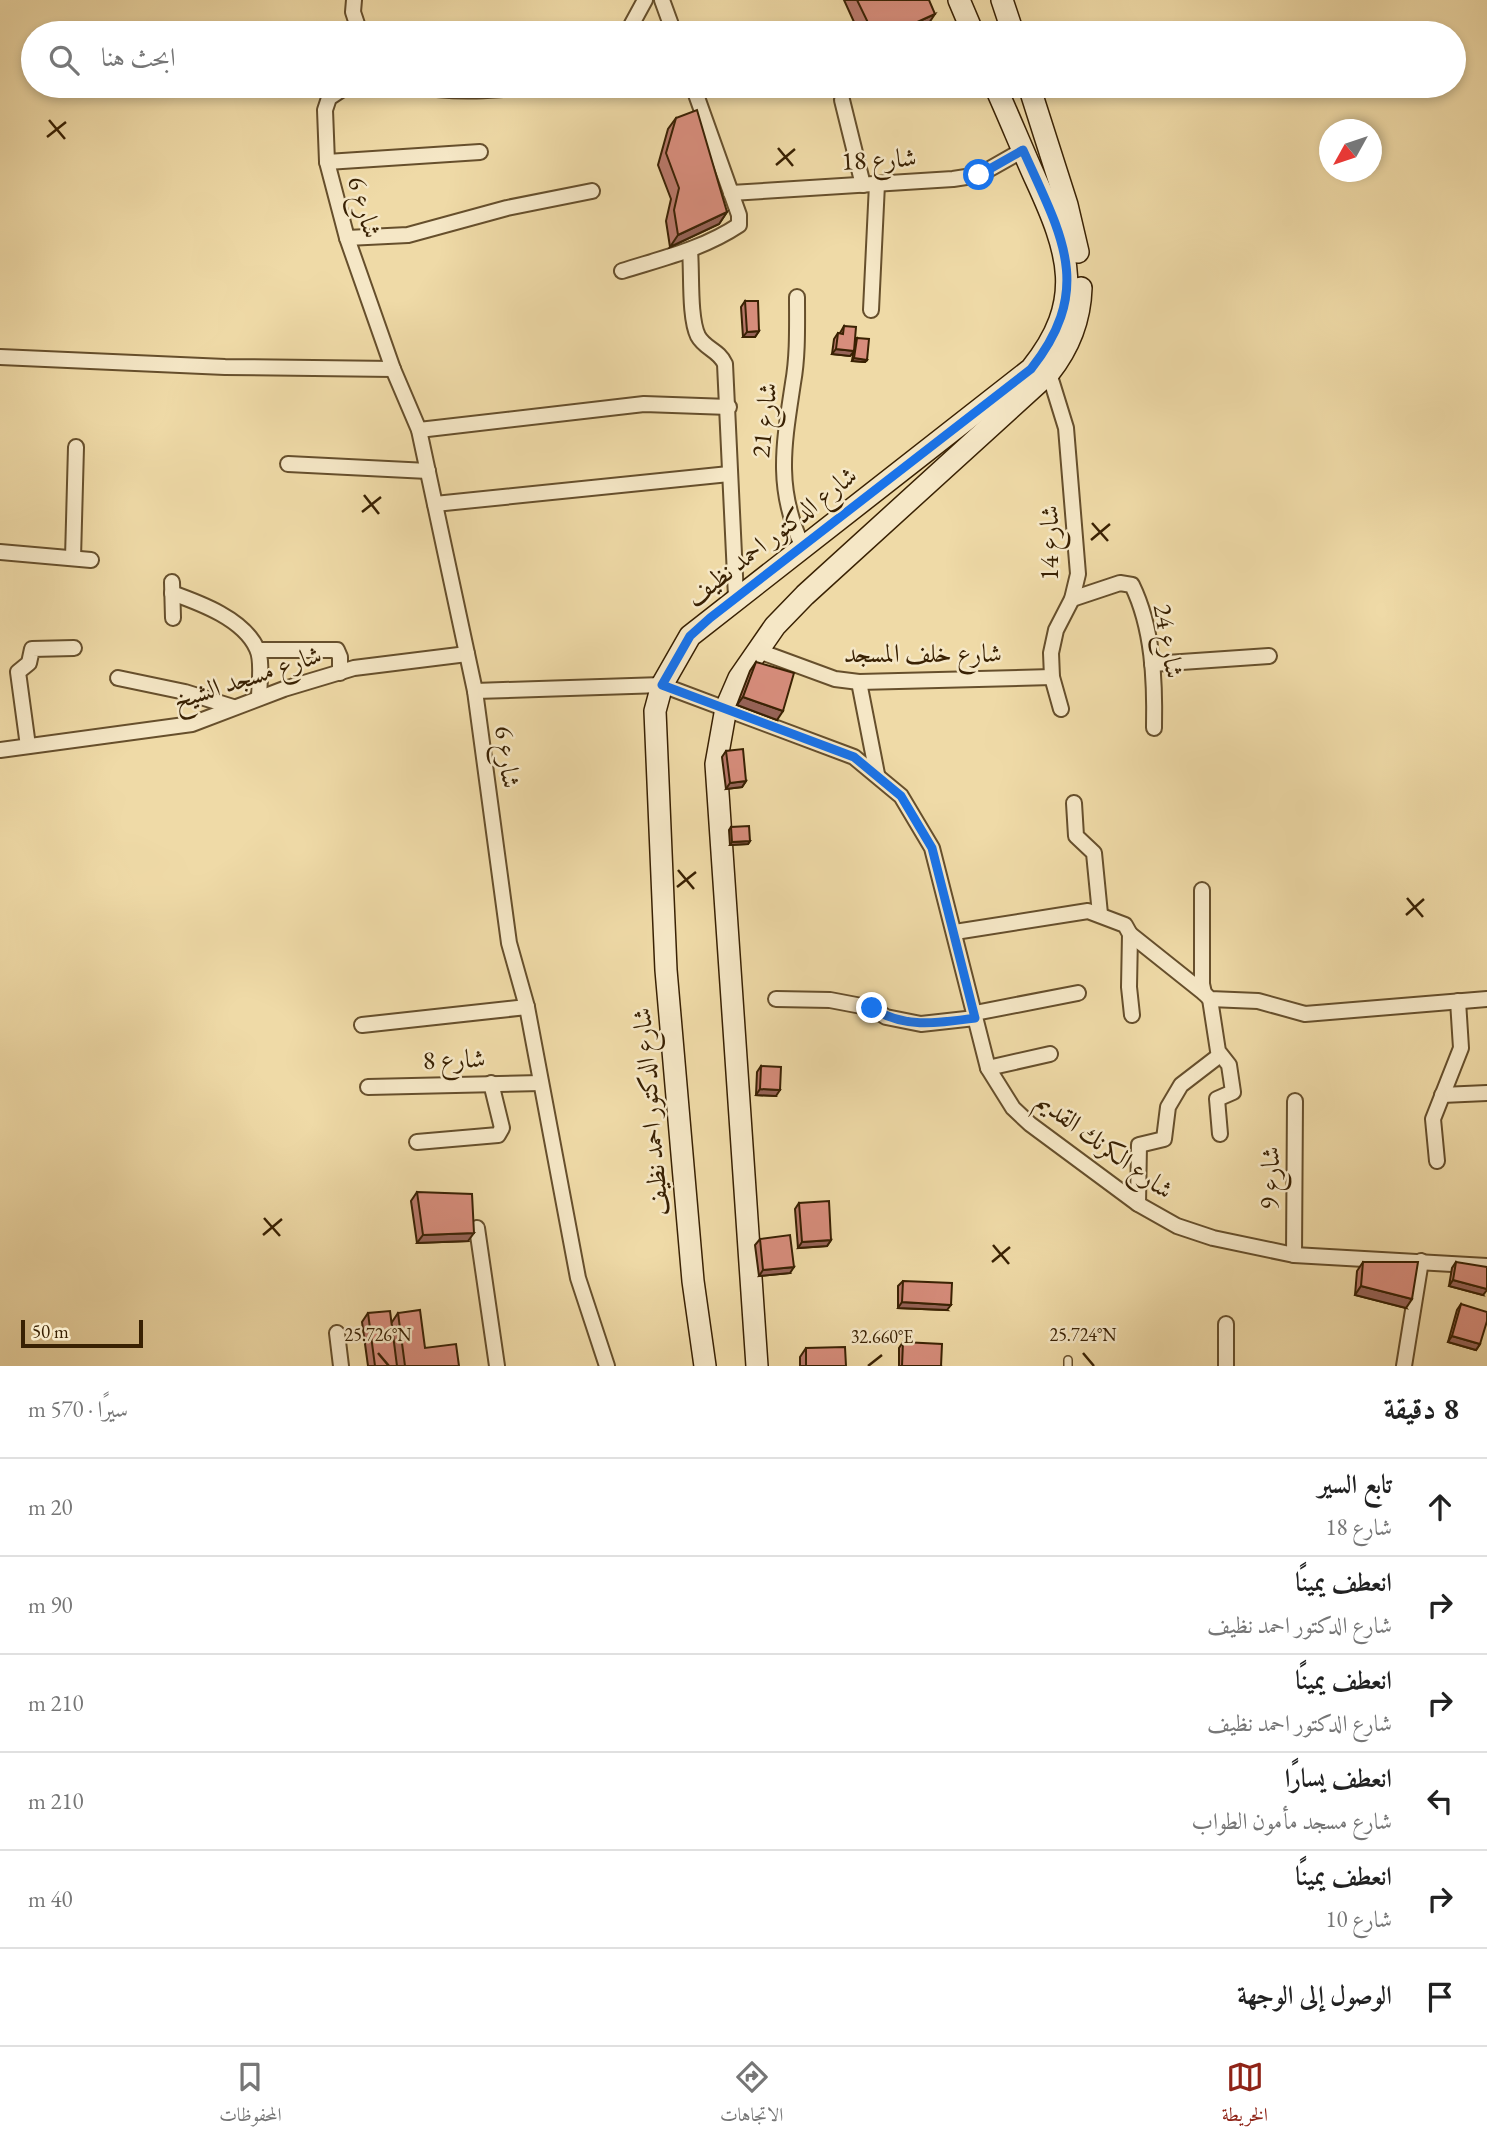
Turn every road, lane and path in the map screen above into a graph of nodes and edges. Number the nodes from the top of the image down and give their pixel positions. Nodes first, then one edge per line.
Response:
1 (354, 0) edge
2 (645, 0) edge
3 (662, 0) edge
4 (959, 0) edge
5 (1002, 0) edge
6 (356, 21) edge
7 (634, 21) edge
8 (670, 21) edge
9 (968, 21) edge
10 (1009, 21) edge
11 (329, 98) edge
12 (697, 98) edge
13 (1000, 98) edge
14 (1033, 98) edge
15 (842, 100) dead end
16 (1023, 150) junction
17 (480, 152) dead end
18 (327, 162) junction
19 (870, 184) junction
20 (592, 191) dead end
21 (732, 192) junction
22 (347, 238) junction
23 (690, 251) junction
24 (622, 271) dead end
25 (797, 298) dead end
26 (871, 310) dead end
27 (0, 357) edge
28 (393, 369) junction
29 (1049, 373) junction
30 (729, 407) junction
31 (419, 430) junction
32 (76, 447) dead end
33 (288, 464) dead end
34 (428, 471) junction
35 (729, 474) junction
36 (435, 504) junction
37 (802, 545) junction
38 (0, 552) edge
39 (73, 558) junction
40 (91, 561) dead end
41 (736, 597) junction
42 (1072, 599) junction
43 (173, 618) dead end
44 (74, 648) dead end
45 (258, 650) junction
46 (756, 650) junction
47 (467, 654) junction
48 (1269, 656) dead end
49 (1152, 664) junction
50 (340, 673) junction
51 (1052, 677) junction
52 (118, 678) dead end
53 (859, 682) junction
54 (662, 685) junction
55 (475, 691) junction
56 (259, 698) junction
57 (233, 707) junction
58 (726, 708) junction
59 (1061, 709) dead end
60 (1154, 728) dead end
61 (27, 746) junction
62 (0, 750) edge
63 (877, 774) junction
64 (1074, 803) dead end
65 (1202, 890) dead end
66 (1100, 914) junction
67 (955, 932) junction
68 (1130, 934) junction
69 (1078, 993) dead end
70 (1207, 996) junction
71 (776, 999) dead end
72 (1487, 999) edge
73 (1458, 1001) junction
74 (527, 1007) junction
75 (1132, 1015) dead end
76 (975, 1016) junction
77 (362, 1025) dead end
78 (1050, 1054) dead end
79 (1220, 1055) junction
80 (988, 1068) junction
81 (491, 1083) junction
82 (541, 1083) junction
83 (368, 1087) dead end
84 (1487, 1093) edge
85 (1442, 1095) junction
86 (1295, 1101) dead end
87 (1220, 1134) dead end
88 (417, 1142) dead end
89 (1437, 1161) dead end
90 (1138, 1204) junction
91 (477, 1228) edge
92 (1294, 1255) junction
93 (1421, 1261) junction
94 (1487, 1266) edge
95 (1226, 1324) dead end
96 (337, 1334) dead end
97 (341, 1366) edge
98 (497, 1366) edge
99 (607, 1366) edge
100 (705, 1366) edge
101 (757, 1366) edge
102 (1226, 1366) edge
103 (1404, 1366) edge

1 - 6 street
2 - 7 street
3 - 8 street
4 - 9 main road
5 - 10 main road
11 - 18 street, شارع 6
12 - 21 street
13 - 16 main road, شارع الدكتور احمد نظيف
14 - 29 main road
15 - 19 street
16 - 19 street, شارع 18
16 - 37 main road, شارع الدكتور احمد نظيف
17 - 18 street
18 - 22 street, شارع 6
19 - 21 street, شارع 18
19 - 26 street
20 - 22 street
21 - 23 street
22 - 28 street, شارع 6
23 - 24 street
23 - 30 street
25 - 37 street, شارع 21
27 - 28 street
28 - 31 street, شارع 6
29 - 42 street, شارع 14
29 - 46 main road
30 - 31 street
30 - 35 street
31 - 34 street, شارع 6
32 - 39 street
33 - 34 street
34 - 36 street, شارع 6
35 - 36 street
35 - 41 street
36 - 47 street, شارع 6
37 - 41 main road, شارع الدكتور احمد نظيف
38 - 39 street
39 - 40 street
41 - 54 main road, شارع الدكتور احمد نظيف
42 - 49 street, شارع 24
42 - 51 street, شارع 14
43 - 45 street
44 - 61 street
45 - 50 street
45 - 56 street
46 - 53 street, شارع خلف المسجد
46 - 58 main road
47 - 50 street, شارع مسجد الشيخ
47 - 55 street, شارع 6
48 - 49 street
49 - 60 street, شارع 24
50 - 56 street, شارع مسجد الشيخ
51 - 53 street, شارع خلف المسجد
51 - 59 street, شارع 14
52 - 57 street
53 - 63 street
54 - 55 street
54 - 58 street, شارع الكرنك القديم
54 - 100 main road, شارع الدكتور احمد نظيف
55 - 74 street, شارع 6
56 - 57 street, شارع مسجد الشيخ
57 - 61 street, شارع مسجد الشيخ
58 - 63 street, شارع الكرنك القديم
58 - 101 main road
61 - 62 street, شارع مسجد الشيخ
63 - 67 street, شارع الكرنك القديم
64 - 66 street
65 - 70 street
66 - 67 street
66 - 68 street
67 - 76 street, شارع الكرنك القديم
68 - 70 street
68 - 75 street
69 - 76 street
70 - 73 street
70 - 79 street
71 - 76 street
72 - 73 street
73 - 85 street
74 - 77 street
74 - 82 street, شارع 6
76 - 80 street, شارع الكرنك القديم
78 - 80 street
79 - 87 street
79 - 90 street
80 - 90 street, شارع الكرنك القديم
81 - 82 street, شارع 8
81 - 83 street, شارع 8
81 - 88 street
82 - 99 street, شارع 6
84 - 85 street
85 - 89 street
86 - 92 street, شارع 9
90 - 92 street, شارع الكرنك القديم
91 - 98 street
92 - 93 street, شارع الكرنك القديم
93 - 94 street, شارع الكرنك القديم
93 - 103 street
95 - 102 street
96 - 97 street

